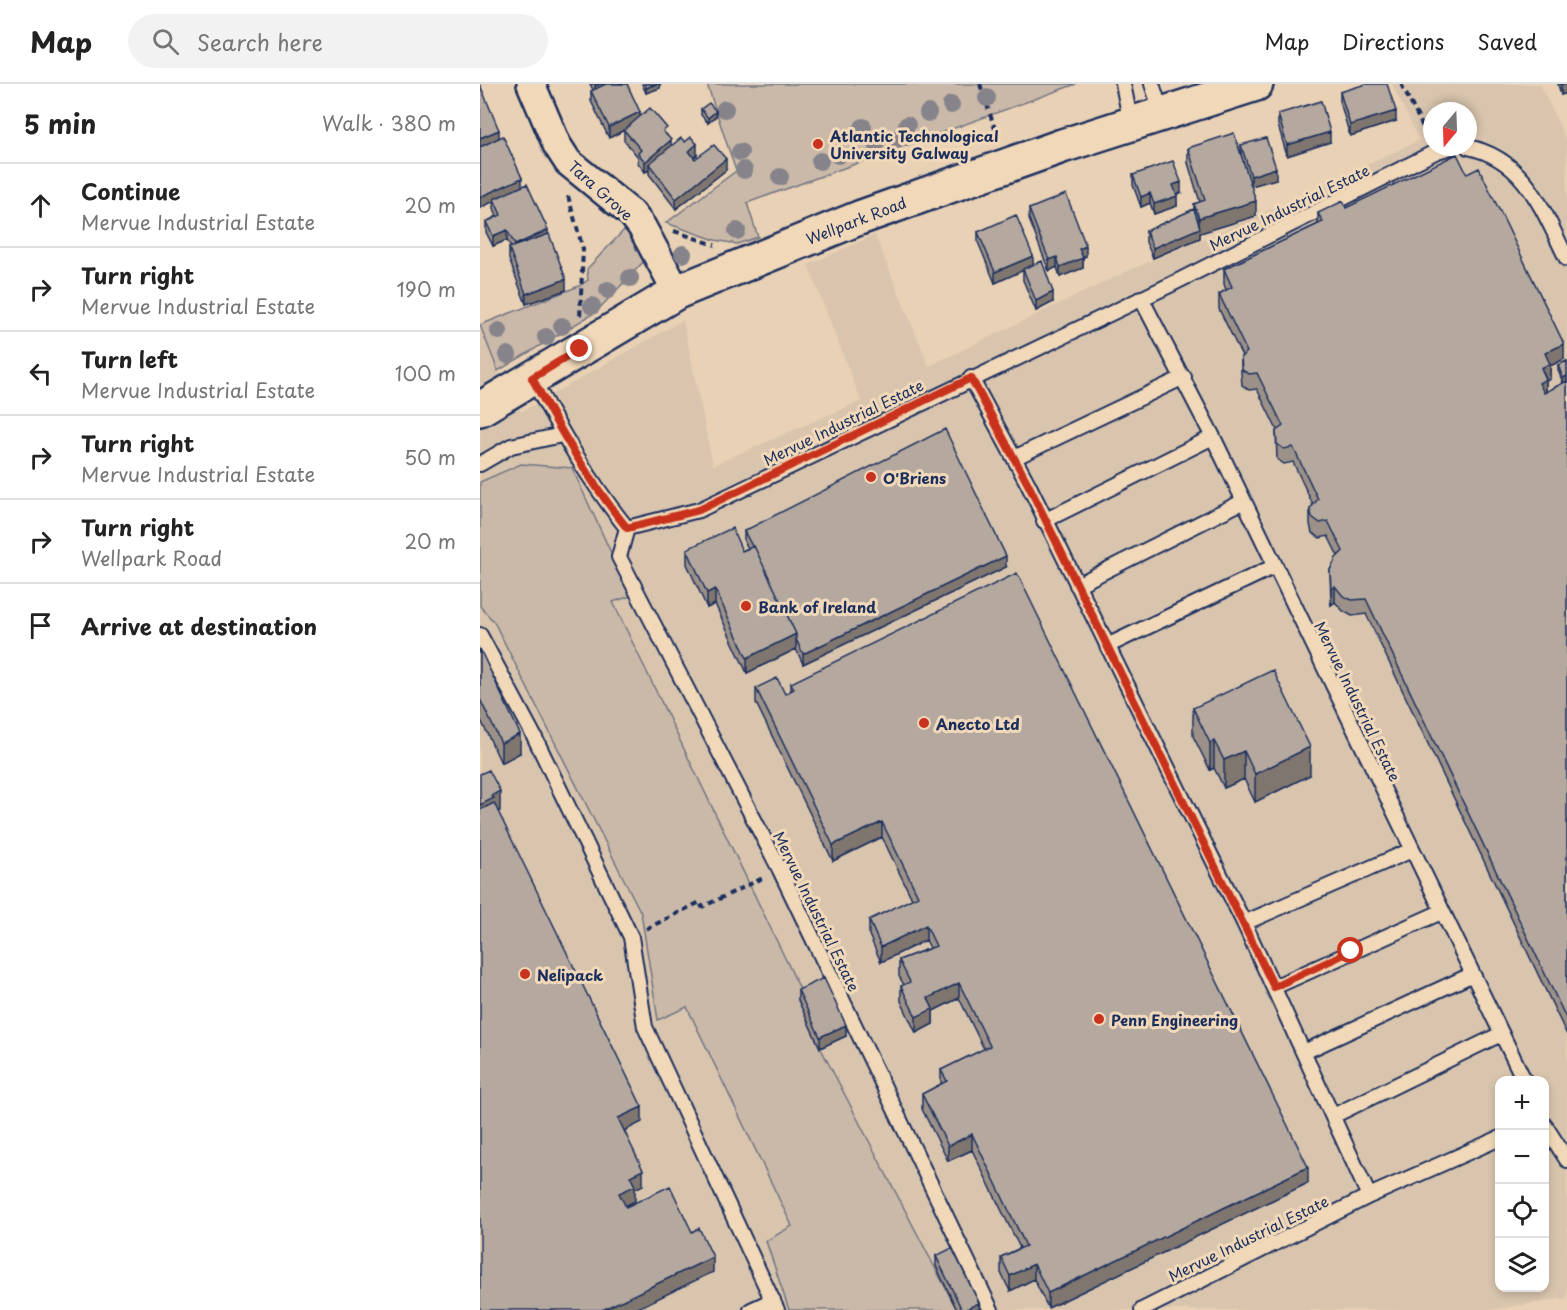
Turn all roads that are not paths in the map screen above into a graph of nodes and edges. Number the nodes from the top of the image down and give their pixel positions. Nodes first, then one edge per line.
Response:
1 (531, 84) edge
2 (1123, 84) edge
3 (1256, 84) edge
4 (1148, 107) edge
5 (1477, 149) edge
6 (1427, 156) edge
7 (1567, 259) edge
8 (677, 292) junction
9 (1141, 298) junction
10 (1184, 377) junction
11 (532, 378) junction
12 (971, 378) junction
13 (480, 409) edge
14 (562, 435) junction
15 (1213, 437) junction
16 (1014, 458) junction
17 (480, 464) edge
18 (1244, 501) junction
19 (1044, 521) junction
20 (627, 528) junction
21 (1275, 566) junction
22 (1077, 585) junction
23 (480, 635) edge
24 (1107, 646) junction
25 (1412, 850) junction
26 (1441, 912) junction
27 (1244, 923) junction
28 (1472, 975) junction
29 (1274, 987) junction
30 (1501, 1034) junction
31 (1304, 1052) junction
32 (1522, 1076) edge
33 (1334, 1116) junction
34 (1549, 1130) edge
35 (1495, 1140) edge
36 (1567, 1160) edge
37 (1369, 1196) junction
38 (775, 1305) edge
39 (751, 1310) edge
40 (991, 1310) edge
41 (1142, 1310) edge

1 - 8 street, Tara Grove
2 - 4 lane
3 - 4 main road, Wellpark Road
4 - 8 main road, Wellpark Road
5 - 7 lane
6 - 9 lane, Mervue Industrial Estate
8 - 11 main road, Wellpark Road
9 - 10 lane, Mervue Industrial Estate
9 - 12 lane, Mervue Industrial Estate
10 - 15 lane, Mervue Industrial Estate
10 - 16 lane
11 - 13 main road, Wellpark Road
11 - 14 lane
12 - 16 lane
12 - 20 lane, Mervue Industrial Estate
14 - 17 lane
14 - 20 lane
15 - 18 lane, Mervue Industrial Estate
15 - 19 lane
16 - 19 lane
18 - 21 lane, Mervue Industrial Estate
18 - 22 lane
19 - 22 lane
20 - 40 lane, Mervue Industrial Estate
21 - 24 lane
21 - 25 lane, Mervue Industrial Estate
22 - 24 lane
23 - 38 lane
24 - 27 lane
25 - 26 lane, Mervue Industrial Estate
25 - 27 lane
26 - 28 lane, Mervue Industrial Estate
26 - 29 lane
27 - 29 lane
28 - 30 lane, Mervue Industrial Estate
28 - 31 lane
29 - 31 lane
30 - 32 lane, Mervue Industrial Estate
30 - 33 lane
31 - 33 lane
33 - 37 lane
34 - 36 lane
35 - 37 lane, Mervue Industrial Estate
37 - 41 lane, Mervue Industrial Estate
38 - 39 lane

